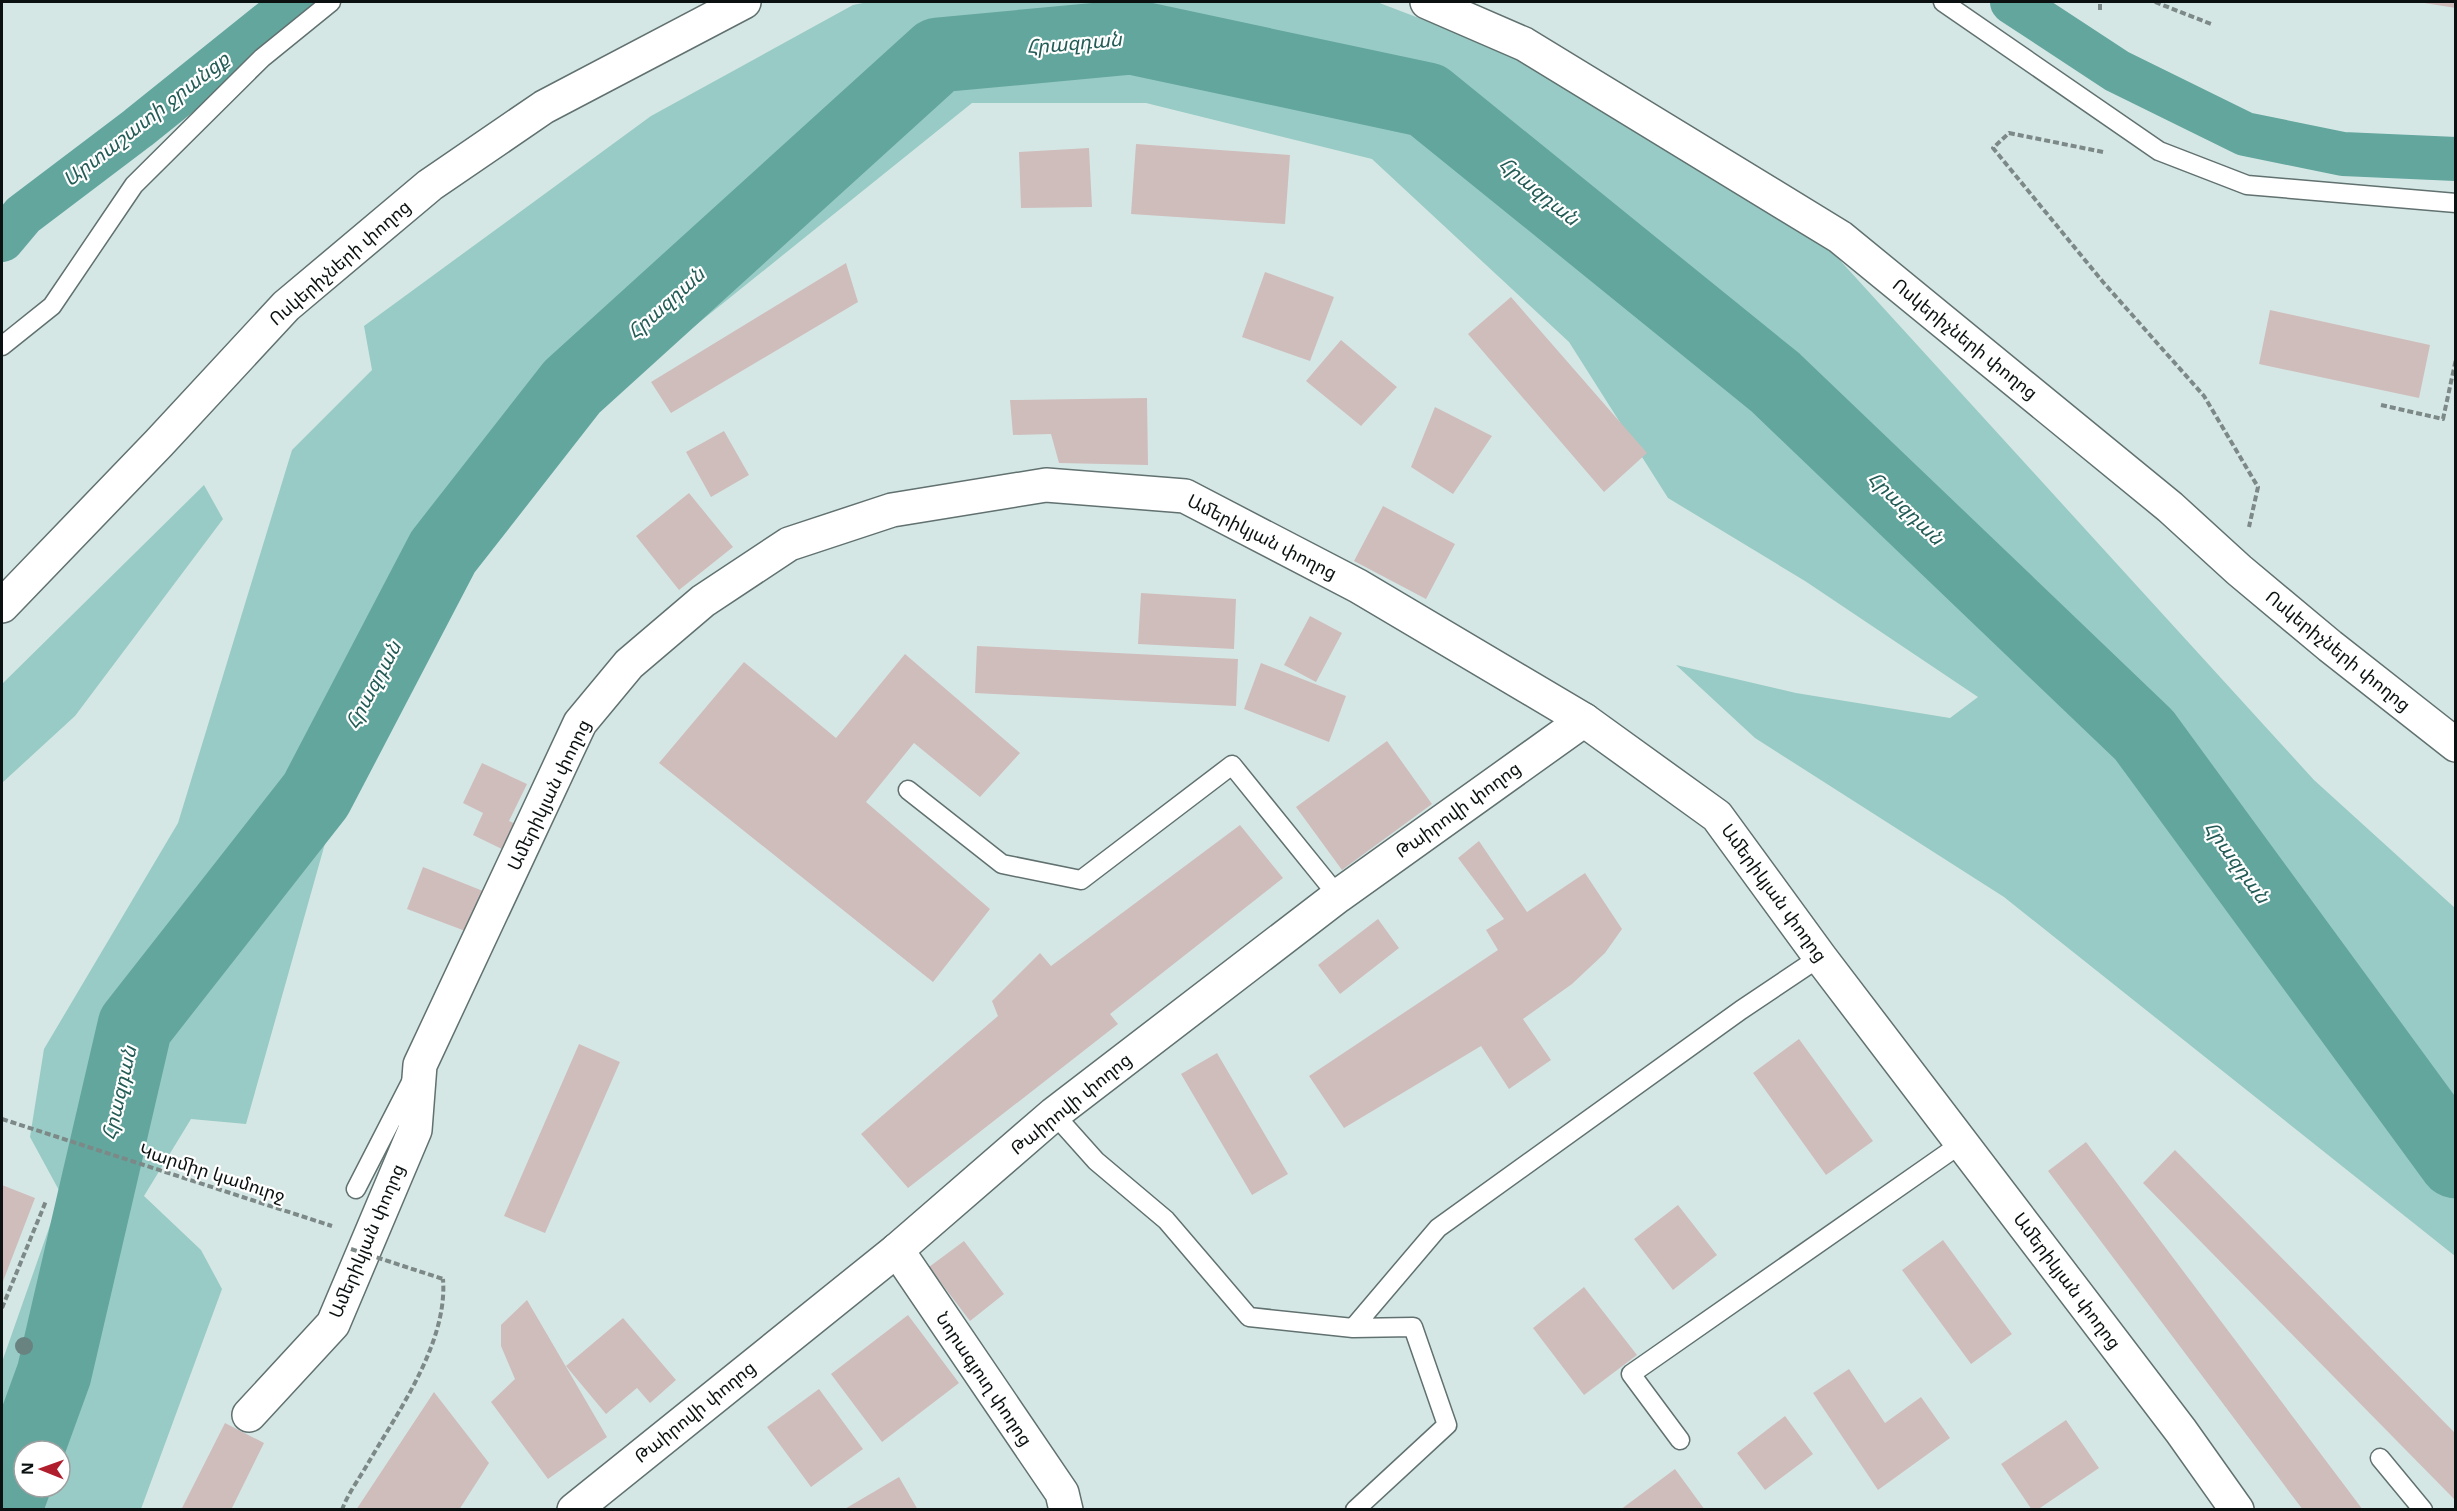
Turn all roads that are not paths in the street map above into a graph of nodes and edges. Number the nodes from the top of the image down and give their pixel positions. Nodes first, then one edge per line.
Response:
1 (331, 2) edge
2 (744, 2) edge
3 (1427, 2) edge
4 (1943, 2) edge
5 (2456, 203) edge
6 (2, 346) edge
7 (2, 606) edge
8 (1584, 720) junction
9 (2456, 746) edge
10 (908, 790) dead end
11 (1338, 896) junction
12 (1820, 957) junction
13 (420, 1065) junction
14 (1054, 1114) junction
15 (1962, 1143) junction
16 (356, 1189) road end
17 (897, 1250) junction
18 (1353, 1328) junction
19 (249, 1415) dead end
20 (1680, 1440) dead end
21 (2380, 1458) dead end
22 (574, 1509) edge
23 (1066, 1509) edge
24 (1355, 1509) edge
25 (2237, 1509) edge
26 (2423, 1509) edge

1 - 6 lane
2 - 7 street, Ոսկերիչների փողոց
3 - 9 street, Ոսկերիչների փողոց
4 - 5 lane
8 - 11 street, Թաիրովի փողոց
8 - 12 street, Ամերիկյան փողոց
8 - 13 street, Ամերիկյան փողոց
10 - 11 lane
11 - 14 street, Թաիրովի փողոց
12 - 15 street, Ամերիկյան փողոց
12 - 18 lane
13 - 16 lane
13 - 19 street, Ամերիկյան փողոց
14 - 17 street, Թաիրովի փողոց
14 - 18 lane
15 - 20 lane
15 - 25 street, Ամերիկյան փողոց
17 - 22 street, Թաիրովի փողոց
17 - 23 street, Նորագյուղ փողոց
18 - 24 lane
21 - 26 lane

